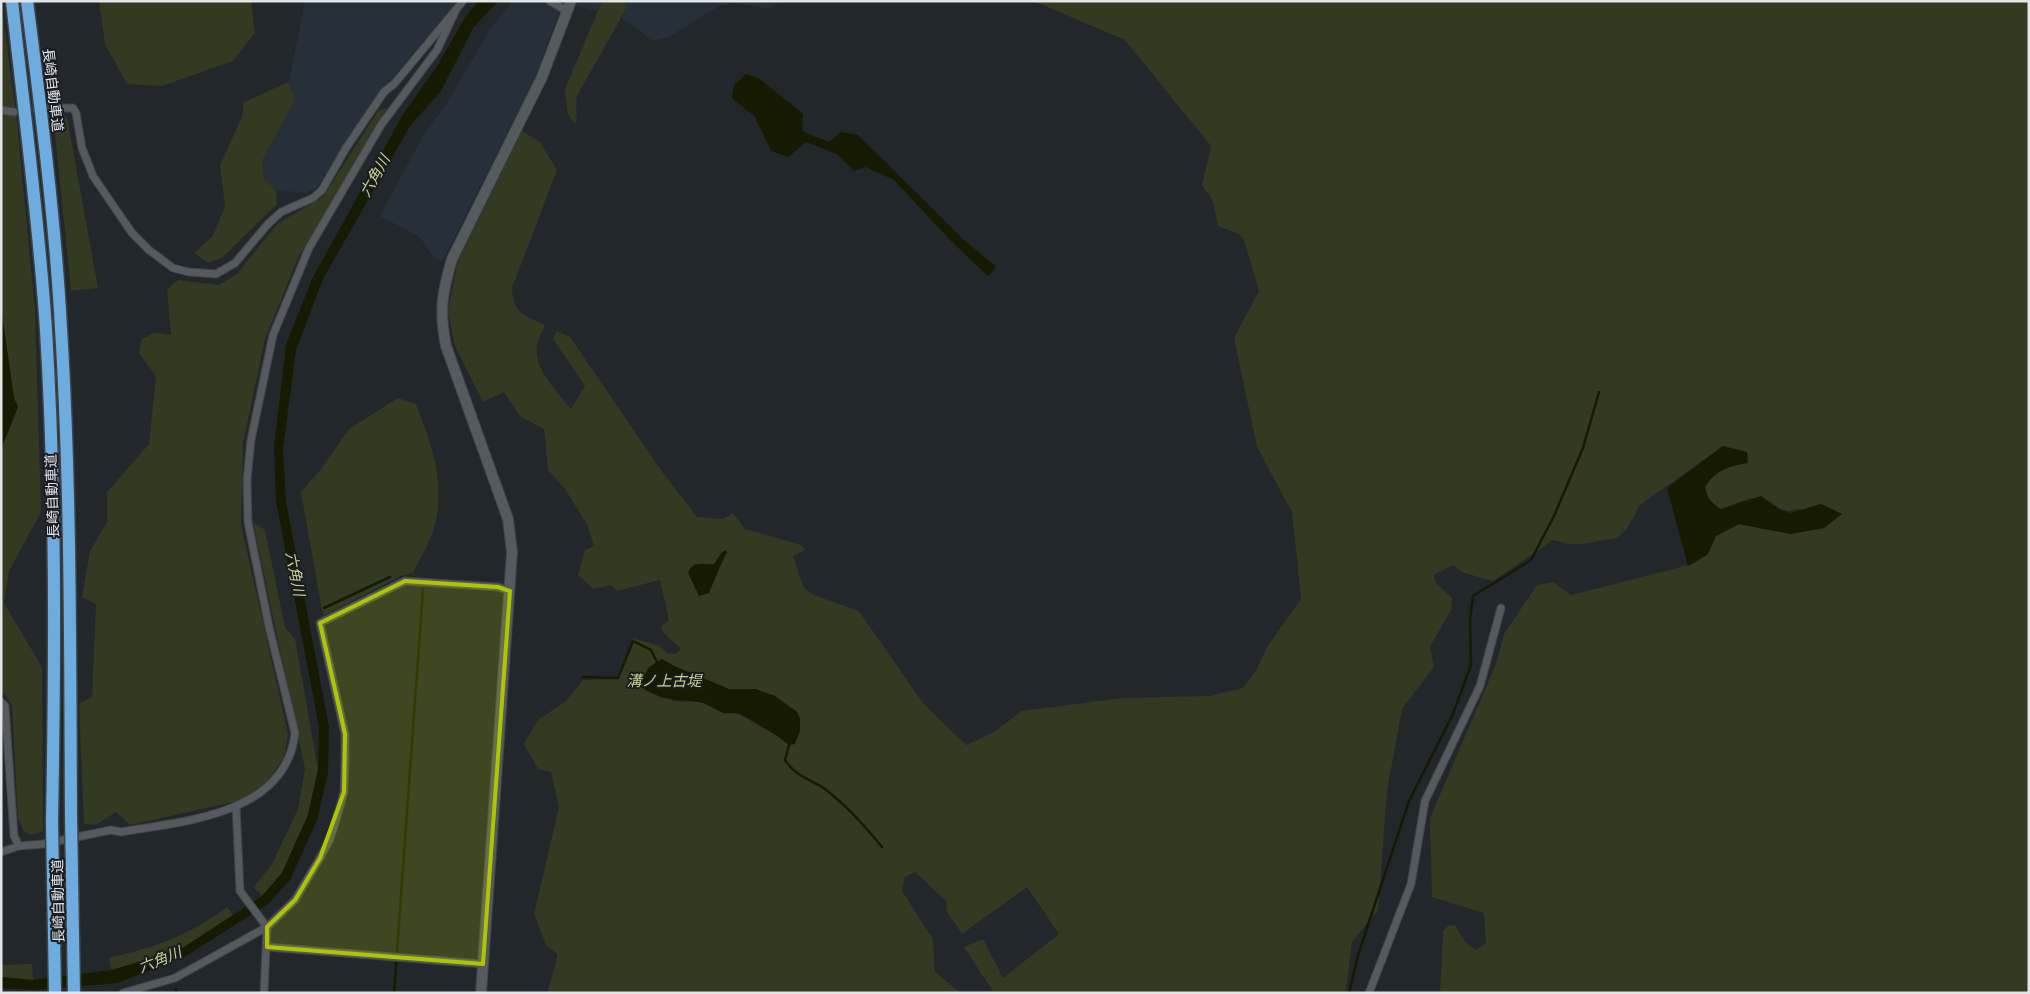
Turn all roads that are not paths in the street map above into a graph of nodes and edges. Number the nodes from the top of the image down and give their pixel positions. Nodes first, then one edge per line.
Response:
1 (12, 1) edge
2 (27, 1) edge
3 (463, 1) edge
4 (550, 1) edge
5 (569, 6) edge
6 (455, 12) junction
7 (52, 108) tunnel mouth
8 (1, 110) edge
9 (14, 112) tunnel mouth
10 (510, 590) junction
11 (1501, 608) dead end
12 (1, 702) edge
13 (236, 806) junction
14 (19, 846) junction
15 (1, 852) edge
16 (266, 928) junction
17 (267, 947) junction
18 (483, 964) junction
19 (55, 993) edge
20 (74, 993) edge
21 (123, 993) edge
22 (264, 993) edge
23 (481, 993) edge
24 (1369, 993) edge

1 - 19 highway, 長崎自動車道, bridge
2 - 20 highway, 長崎自動車道, bridge
3 - 6 street
4 - 5 street
5 - 10 street
6 - 7 street
6 - 13 street
8 - 9 street
10 - 16 street
10 - 18 street
11 - 24 street
12 - 14 street
13 - 14 street
13 - 16 street
14 - 15 street
16 - 17 street
16 - 21 street
17 - 18 street
17 - 22 street
18 - 23 street

